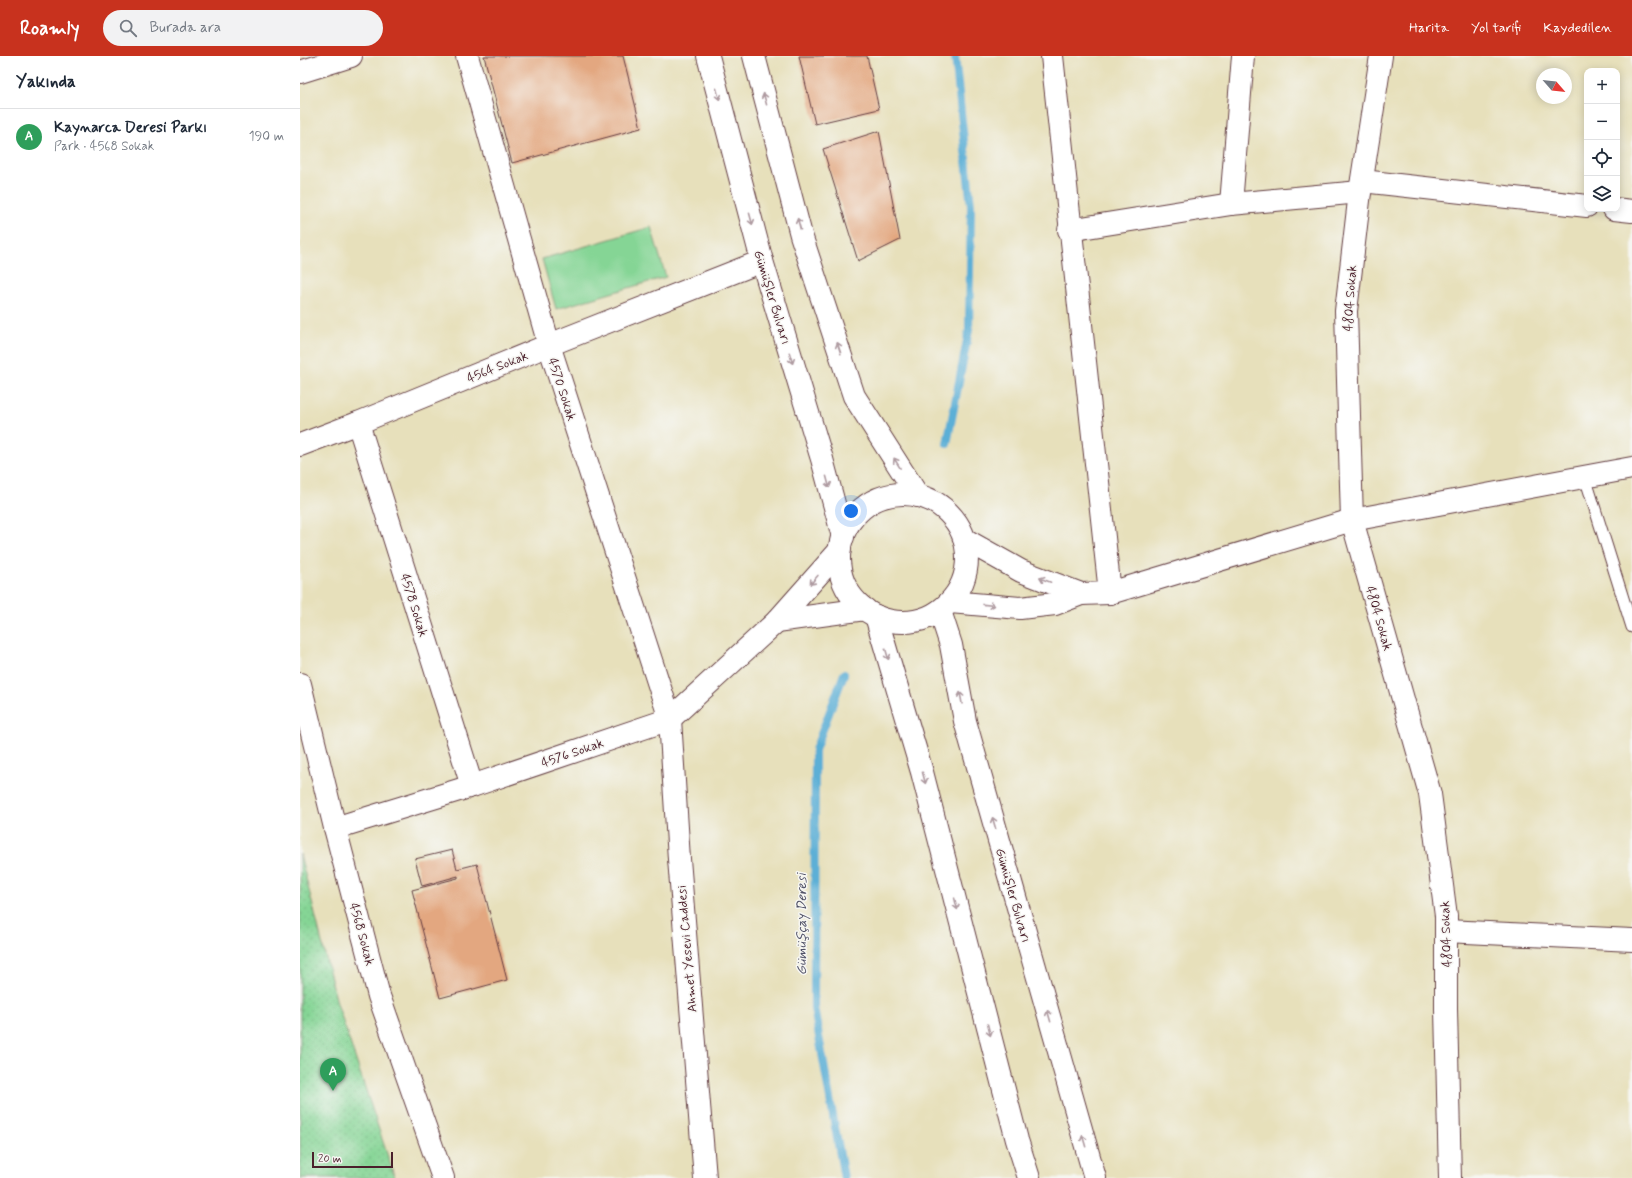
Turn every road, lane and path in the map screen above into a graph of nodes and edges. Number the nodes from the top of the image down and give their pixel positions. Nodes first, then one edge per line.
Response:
1 (350, 56) edge
2 (467, 56) edge
3 (708, 56) edge
4 (754, 56) edge
5 (1052, 56) edge
6 (1243, 56) edge
7 (1381, 56) edge
8 (300, 72) edge
9 (1361, 186) junction
10 (1231, 204) junction
11 (1584, 206) edge
12 (1620, 210) edge
13 (1632, 211) edge
14 (1069, 230) junction
15 (762, 261) junction
16 (549, 345) junction
17 (358, 423) junction
18 (300, 445) edge
19 (1632, 468) edge
20 (1585, 477) junction
21 (918, 496) junction
22 (1352, 520) junction
23 (964, 539) junction
24 (842, 544) junction
25 (1110, 593) junction
26 (1081, 594) junction
27 (945, 606) junction
28 (870, 613) junction
29 (777, 622) junction
30 (1632, 627) edge
31 (300, 684) edge
32 (670, 719) junction
33 (472, 786) junction
34 (335, 828) junction
35 (1446, 931) junction
36 (1632, 940) edge
37 (443, 1178) edge
38 (705, 1178) edge
39 (1029, 1178) edge
40 (1095, 1178) edge
41 (1450, 1178) edge

1 - 8 street
2 - 16 street, 4570 Sokak
3 -> 15 street, Gümüşler Bulvarı
21 -> 4 street
5 - 14 street
6 - 10 street
7 - 9 street, 4804 Sokak
9 - 10 street
9 - 11 street
9 - 22 street, 4804 Sokak
10 - 14 street
12 - 13 street
14 - 25 street
15 - 16 street, 4564 Sokak
15 -> 24 street, Gümüşler Bulvarı
16 - 17 street, 4564 Sokak
16 - 32 street, 4570 Sokak
17 - 18 street, 4564 Sokak
17 - 33 street, 4578 Sokak
19 - 20 street
20 - 22 street
20 - 30 lane
21 - 23 street
21 - 24 street
22 - 25 street
22 - 35 street, 4804 Sokak
26 -> 23 street
23 - 27 street
24 - 28 street
24 -> 29 street, 4576 Sokak
25 - 26 street
27 -> 26 street
27 - 28 street
40 -> 27 street, Gümüşler Bulvarı
28 - 29 street
28 -> 39 street
29 - 32 street, 4576 Sokak
31 - 34 street, 4568 Sokak
32 - 33 street, 4576 Sokak
32 - 38 street, Ahmet Yesevi Caddesi
33 - 34 street, 4576 Sokak
34 - 37 street, 4568 Sokak
35 - 36 street
35 - 41 street, 4804 Sokak

